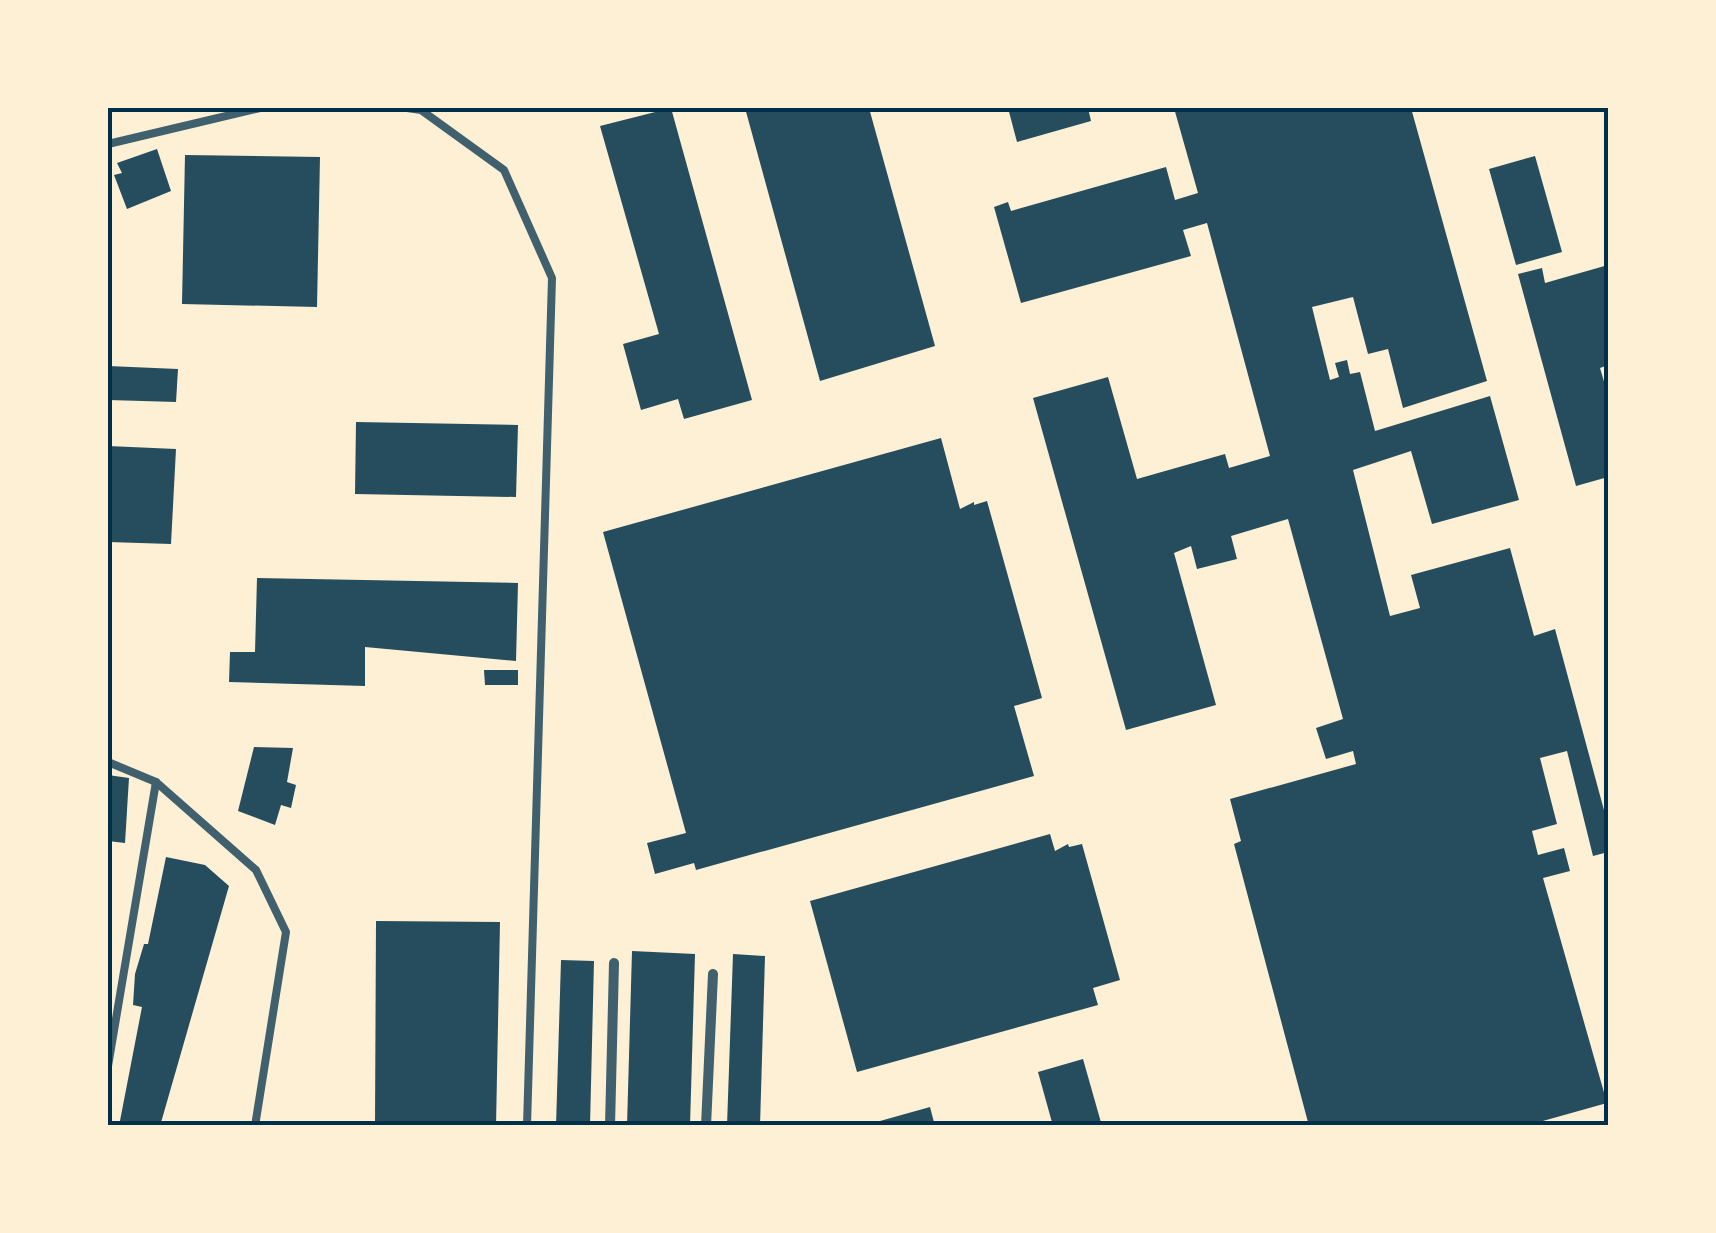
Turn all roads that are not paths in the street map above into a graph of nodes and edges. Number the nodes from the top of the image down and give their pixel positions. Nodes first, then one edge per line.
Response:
1 (260, 108) edge
2 (407, 108) edge
3 (108, 144) edge
4 (108, 762) edge
5 (156, 782) junction
6 (614, 963) dead end
7 (713, 974) dead end
8 (108, 1066) edge
9 (255, 1126) edge
10 (527, 1126) edge
11 (610, 1126) edge
12 (706, 1126) edge

1 - 3 lane
2 - 10 lane
4 - 5 lane
5 - 8 lane
5 - 9 lane
6 - 11 street
7 - 12 street

